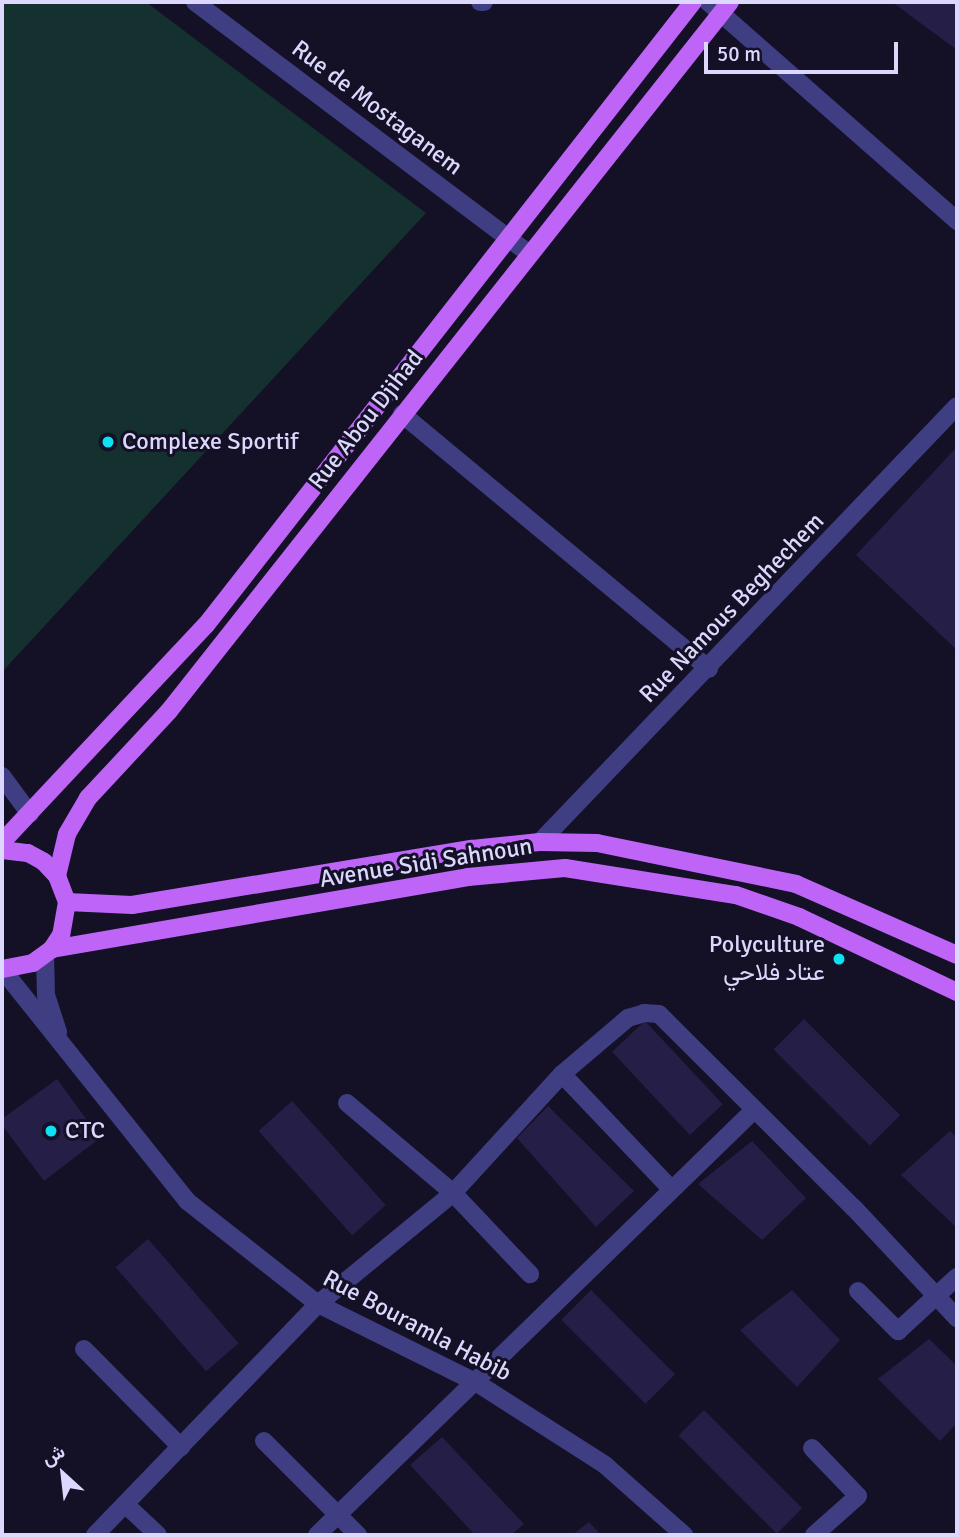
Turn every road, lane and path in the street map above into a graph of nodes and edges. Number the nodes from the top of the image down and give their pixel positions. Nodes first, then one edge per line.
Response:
1 (195, 2) edge
2 (693, 2) edge
3 (720, 5) edge
4 (957, 221) edge
5 (509, 239) junction
6 (529, 254) junction
7 (957, 406) edge
8 (402, 414) junction
9 (709, 669) junction
10 (2, 776) edge
11 (30, 814) junction
12 (2, 842) edge
13 (540, 842) junction
14 (2, 850) edge
15 (57, 876) junction
16 (66, 902) junction
17 (48, 952) junction
18 (957, 956) edge
19 (2, 969) edge
20 (957, 992) edge
21 (63, 1045) junction
22 (562, 1074) junction
23 (347, 1103) dead end
24 (754, 1110) junction
25 (671, 1189) junction
26 (453, 1192) junction
27 (530, 1274) dead end
28 (957, 1277) edge
29 (858, 1291) dead end
30 (936, 1296) junction
31 (318, 1304) junction
32 (957, 1318) edge
33 (84, 1349) dead end
34 (477, 1383) junction
35 (264, 1441) dead end
36 (180, 1447) junction
37 (812, 1448) dead end
38 (125, 1504) junction
39 (338, 1514) junction
40 (95, 1535) edge
41 (159, 1535) edge
42 (317, 1535) edge
43 (358, 1535) edge
44 (684, 1535) edge
45 (814, 1535) edge

1 - 5 street, Rue de Mostaganem
2 - 5 main road, Rue Abou Djihad
3 - 4 street
3 - 6 main road, Rue Abou Djihad
5 - 6 street, Rue de Mostaganem
5 - 11 main road, Rue Abou Djihad
6 - 8 main road, Rue Abou Djihad
7 - 9 street, Rue Namous Beghechem
8 - 9 street
8 - 15 main road, Rue Abou Djihad
9 - 13 street, Rue Namous Beghechem
10 - 11 street
11 - 12 main road, Rue Abou Djihad
13 - 16 main road, Avenue Sidi Sahnoun
13 - 18 main road, Avenue Sidi Sahnoun
14 - 15 main road
15 - 16 main road
16 - 17 main road
17 - 19 main road, Avenue Sidi Sahnoun
17 - 20 main road, Avenue Sidi Sahnoun
17 - 21 street
19 - 21 street, Rue Bouramla Habib
21 - 31 street, Rue Bouramla Habib
22 - 24 street
22 - 25 street
22 - 26 street
23 - 26 street
24 - 25 street
24 - 30 street
25 - 34 street
26 - 27 street
26 - 31 street
28 - 30 street
29 - 30 street
30 - 32 street
31 - 34 street, Rue Bouramla Habib
31 - 36 street
33 - 36 street
34 - 39 street
34 - 44 street, Rue Bouramla Habib
35 - 39 street
36 - 38 street
37 - 45 street
38 - 40 street
38 - 41 street
39 - 42 street
39 - 43 street

